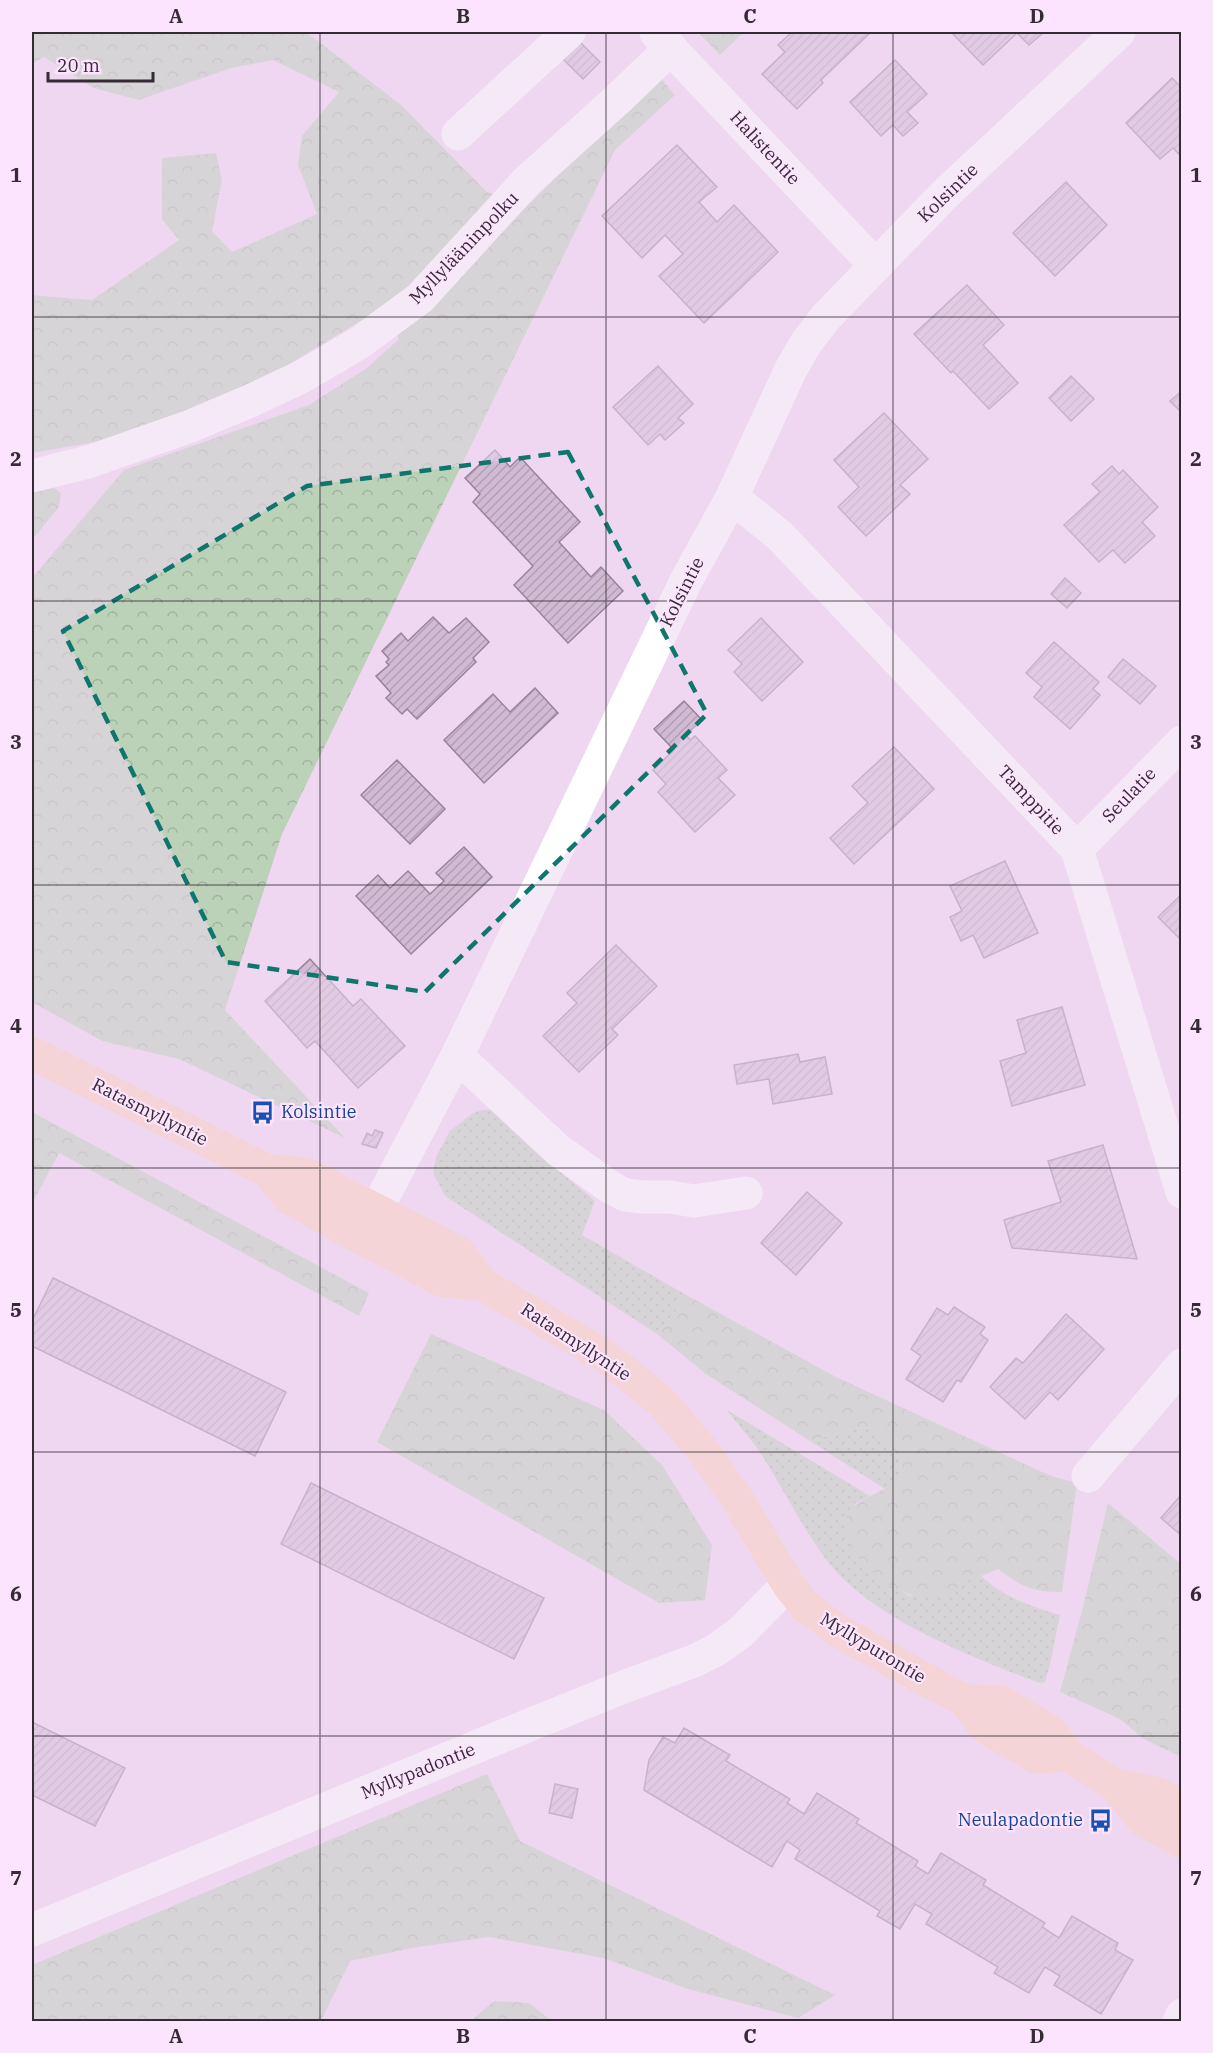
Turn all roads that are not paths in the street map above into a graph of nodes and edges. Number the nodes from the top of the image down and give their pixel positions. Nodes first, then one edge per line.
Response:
1 (569, 32) edge
2 (1119, 32) edge
3 (663, 40) edge
4 (458, 134) dead end
5 (875, 265) junction
6 (32, 476) edge
7 (732, 497) junction
8 (1182, 742) edge
9 (1077, 849) junction
10 (32, 1053) edge
11 (457, 1056) junction
12 (1182, 1192) edge
13 (746, 1193) dead end
14 (369, 1224) junction
15 (1182, 1365) edge
16 (1088, 1476) dead end
17 (788, 1584) junction
18 (1114, 1784) junction
19 (1182, 1807) edge
20 (1182, 1842) edge
21 (32, 1930) edge
22 (1182, 2015) edge
23 (1179, 2022) edge

1 - 4 street
2 - 5 street, Kolsintie
3 - 5 street, Halistentie
3 - 6 street, Myllylääninpolku
5 - 7 street, Kolsintie
7 - 9 street, Tamppitie
7 - 11 street, Kolsintie
8 - 9 street, Seulatie
9 - 12 street, Tamppitie
10 - 14 main road, Ratasmyllyntie
11 - 13 street
11 - 14 street, Kolsintie
14 - 17 main road, Ratasmyllyntie
15 - 16 street
17 - 18 main road, Myllypurontie
17 - 21 street, Myllypadontie
18 - 19 main road, Myllypurontie
18 - 20 main road, Myllypurontie
22 - 23 street

